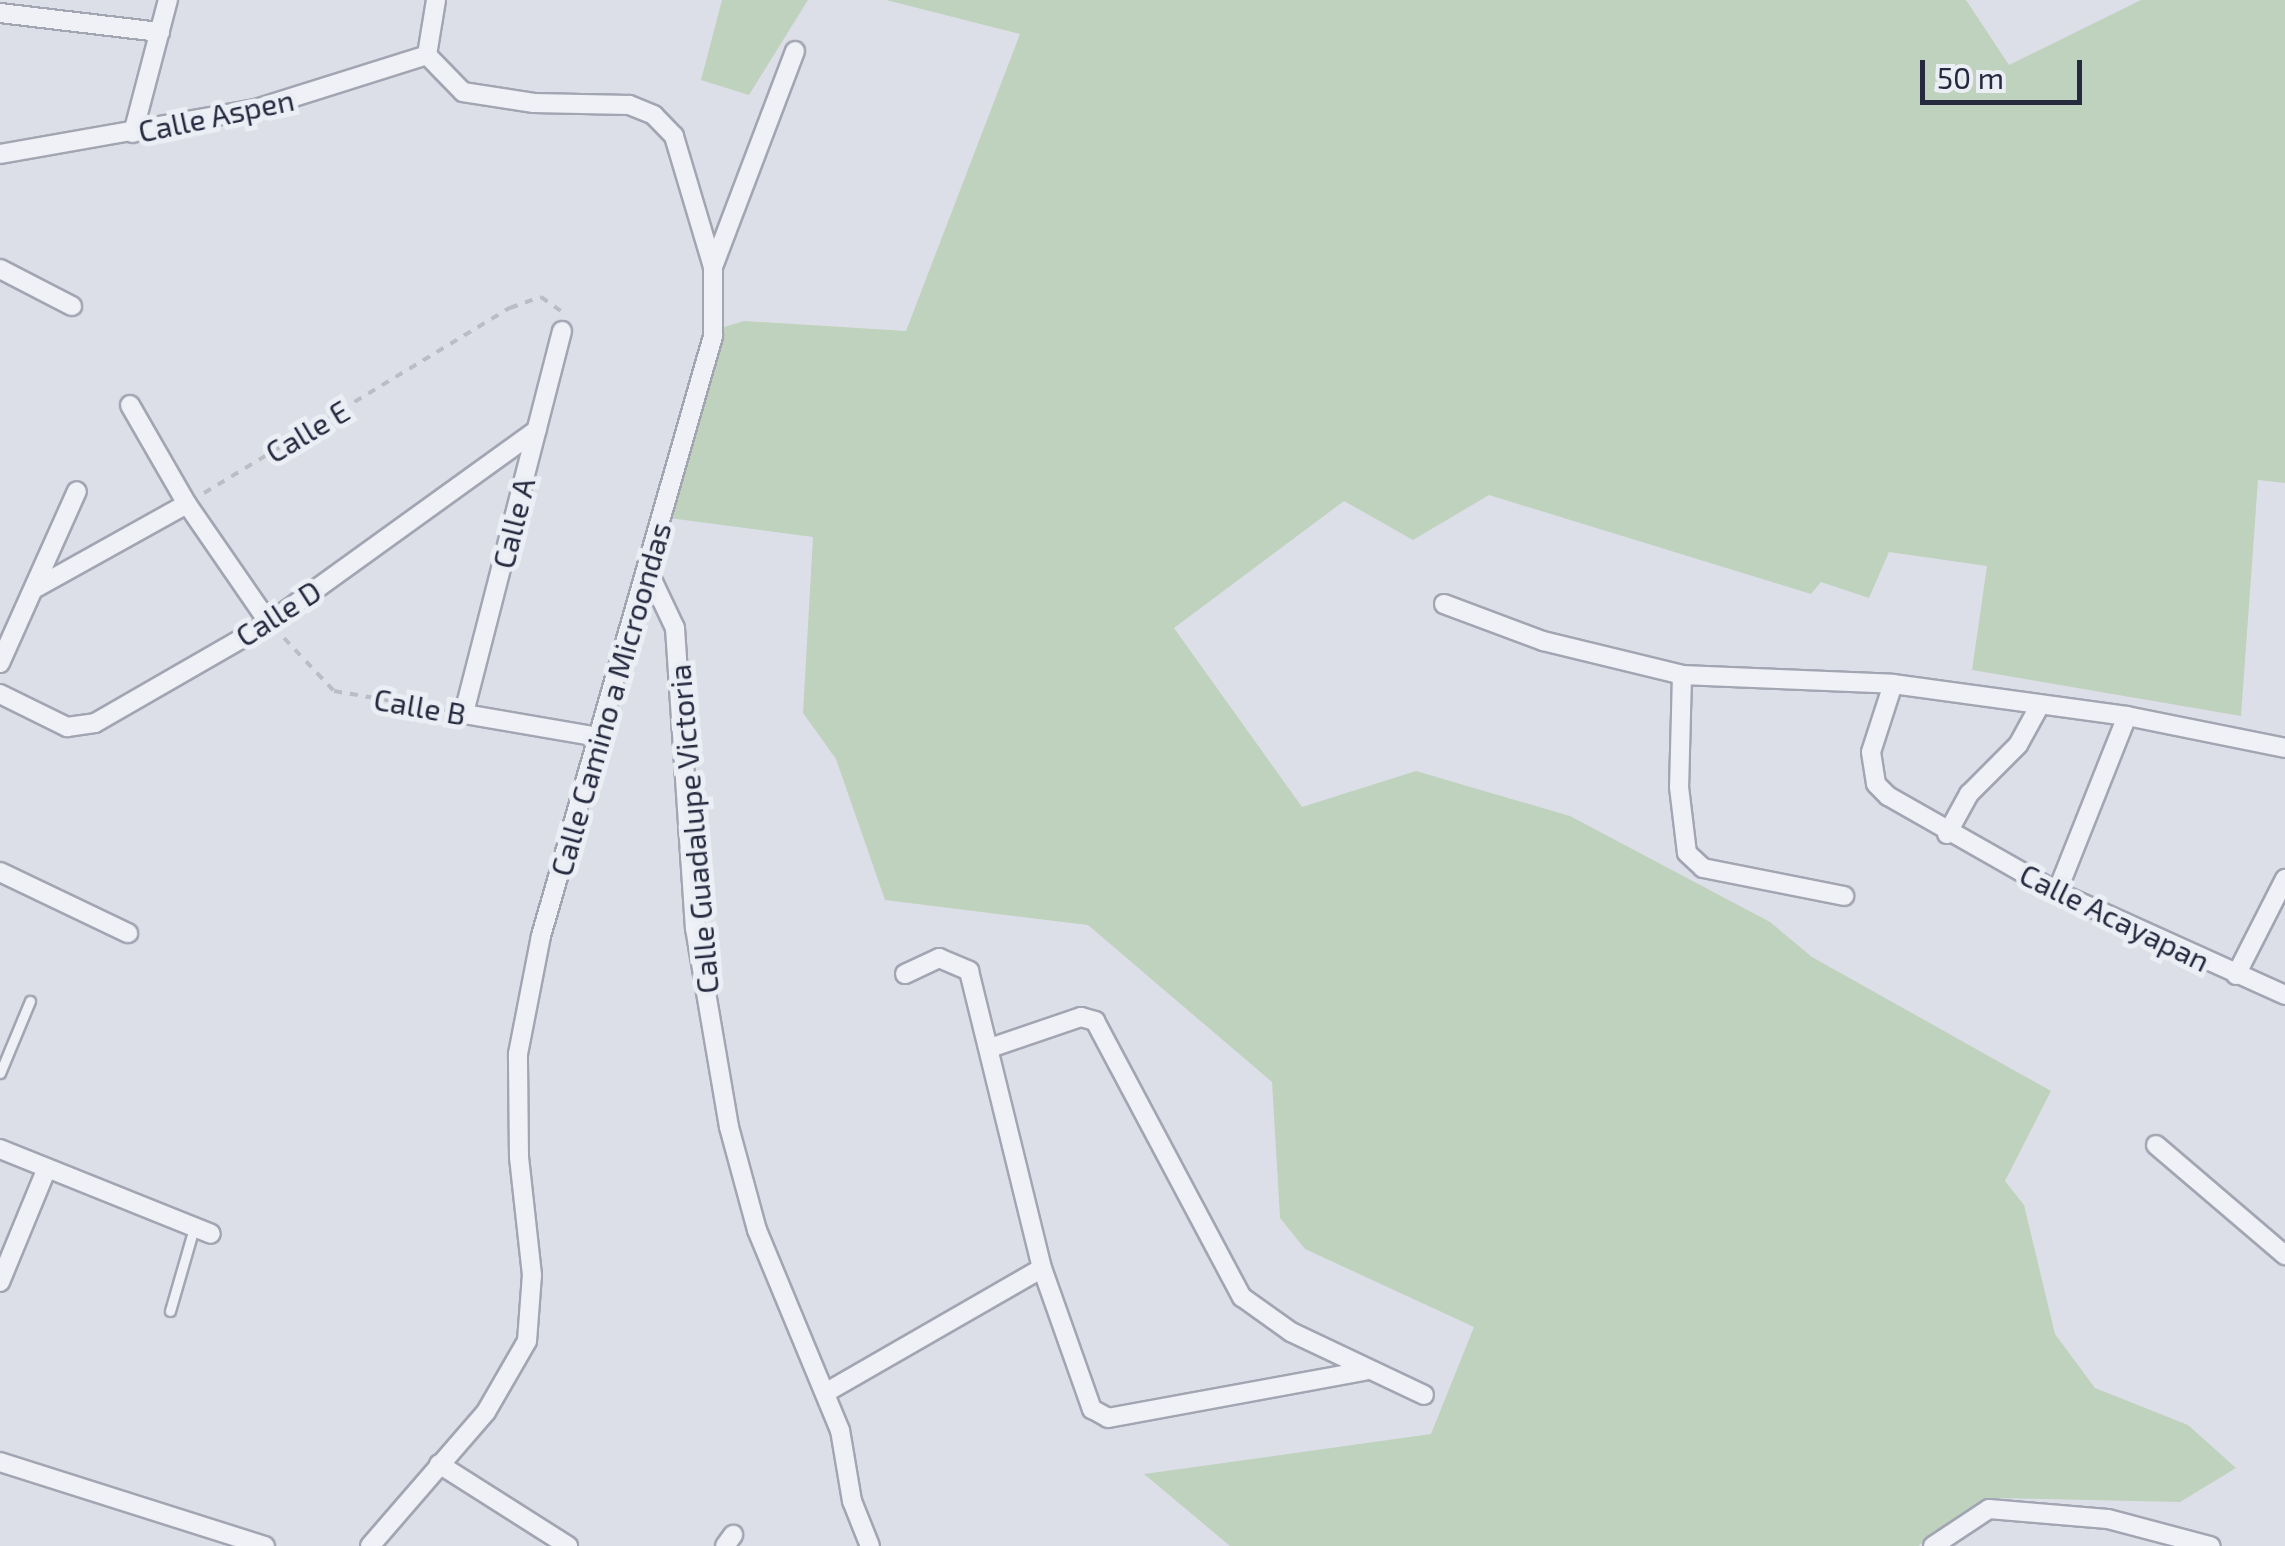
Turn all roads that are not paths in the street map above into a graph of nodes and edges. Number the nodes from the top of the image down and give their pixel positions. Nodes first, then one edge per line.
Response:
1 (168, 0) edge
2 (436, 0) edge
3 (0, 13) edge
4 (160, 32) junction
5 (796, 51) dead end
6 (427, 55) junction
7 (133, 134) junction
8 (0, 154) edge
9 (713, 267) junction
10 (0, 270) edge
11 (72, 306) dead end
12 (562, 331) road end
13 (130, 405) dead end
14 (537, 430) junction
15 (77, 491) dead end
16 (188, 504) junction
17 (648, 571) junction
18 (34, 589) junction
19 (1444, 604) dead end
20 (269, 623) junction
21 (0, 663) edge
22 (1682, 675) junction
23 (1893, 684) junction
24 (0, 694) edge
25 (2040, 705) junction
26 (464, 714) joint
27 (2127, 716) junction
28 (599, 737) junction
29 (2285, 748) edge
30 (1947, 834) junction
31 (0, 872) edge
32 (2285, 879) edge
33 (2057, 892) junction
34 (1844, 896) dead end
35 (128, 933) dead end
36 (905, 974) dead end
37 (2236, 975) junction
38 (2285, 995) edge
39 (30, 1001) dead end
40 (990, 1048) junction
41 (0, 1073) edge
42 (2156, 1145) dead end
43 (0, 1149) edge
44 (47, 1168) junction
45 (202, 1230) joint
46 (2285, 1255) edge
47 (1042, 1268) junction
48 (0, 1282) edge
49 (170, 1312) dead end
50 (1365, 1370) junction
51 (825, 1393) junction
52 (1424, 1395) dead end
53 (0, 1462) edge
54 (438, 1464) junction
55 (265, 1546) edge
56 (370, 1546) edge
57 (568, 1546) edge
58 (870, 1546) edge
59 (1933, 1546) edge
60 (2210, 1546) edge

1 - 4 street
2 - 6 street
3 - 4 street
4 - 7 street
5 - 9 street
6 - 7 street, Calle Aspen
6 - 9 street, Calle Camino a Microondas
7 - 8 street, Calle Aspen
9 - 17 street, Calle Camino a Microondas
10 - 11 street
12 - 14 street, Calle A
13 - 16 street
14 - 20 street, Calle D
14 - 26 street, Calle A
15 - 18 street
16 - 18 street
16 - 20 street
17 - 28 street, Calle Camino a Microondas
17 - 51 street, Calle Guadalupe Victoria
18 - 21 street
19 - 22 street
20 - 24 street, Calle D
22 - 23 street
22 - 34 street
23 - 25 street
23 - 30 street, Calle Acayapan
25 - 27 street
25 - 30 street
26 - 28 street, Calle B
27 - 29 street
27 - 33 street
28 - 54 street, Calle Camino a Microondas
30 - 33 street, Calle Acayapan
31 - 35 street
32 - 37 street
33 - 37 street, Calle Acayapan
36 - 40 street
37 - 38 street, Calle Acayapan
39 - 41 lane
40 - 47 street
40 - 50 street
42 - 46 street
43 - 44 street
44 - 45 street
44 - 48 street
45 - 49 lane
47 - 50 street
47 - 51 street
50 - 52 street
51 - 58 street, Calle Guadalupe Victoria
53 - 55 street
54 - 56 street, Calle Camino a Microondas
54 - 57 street
59 - 60 street

